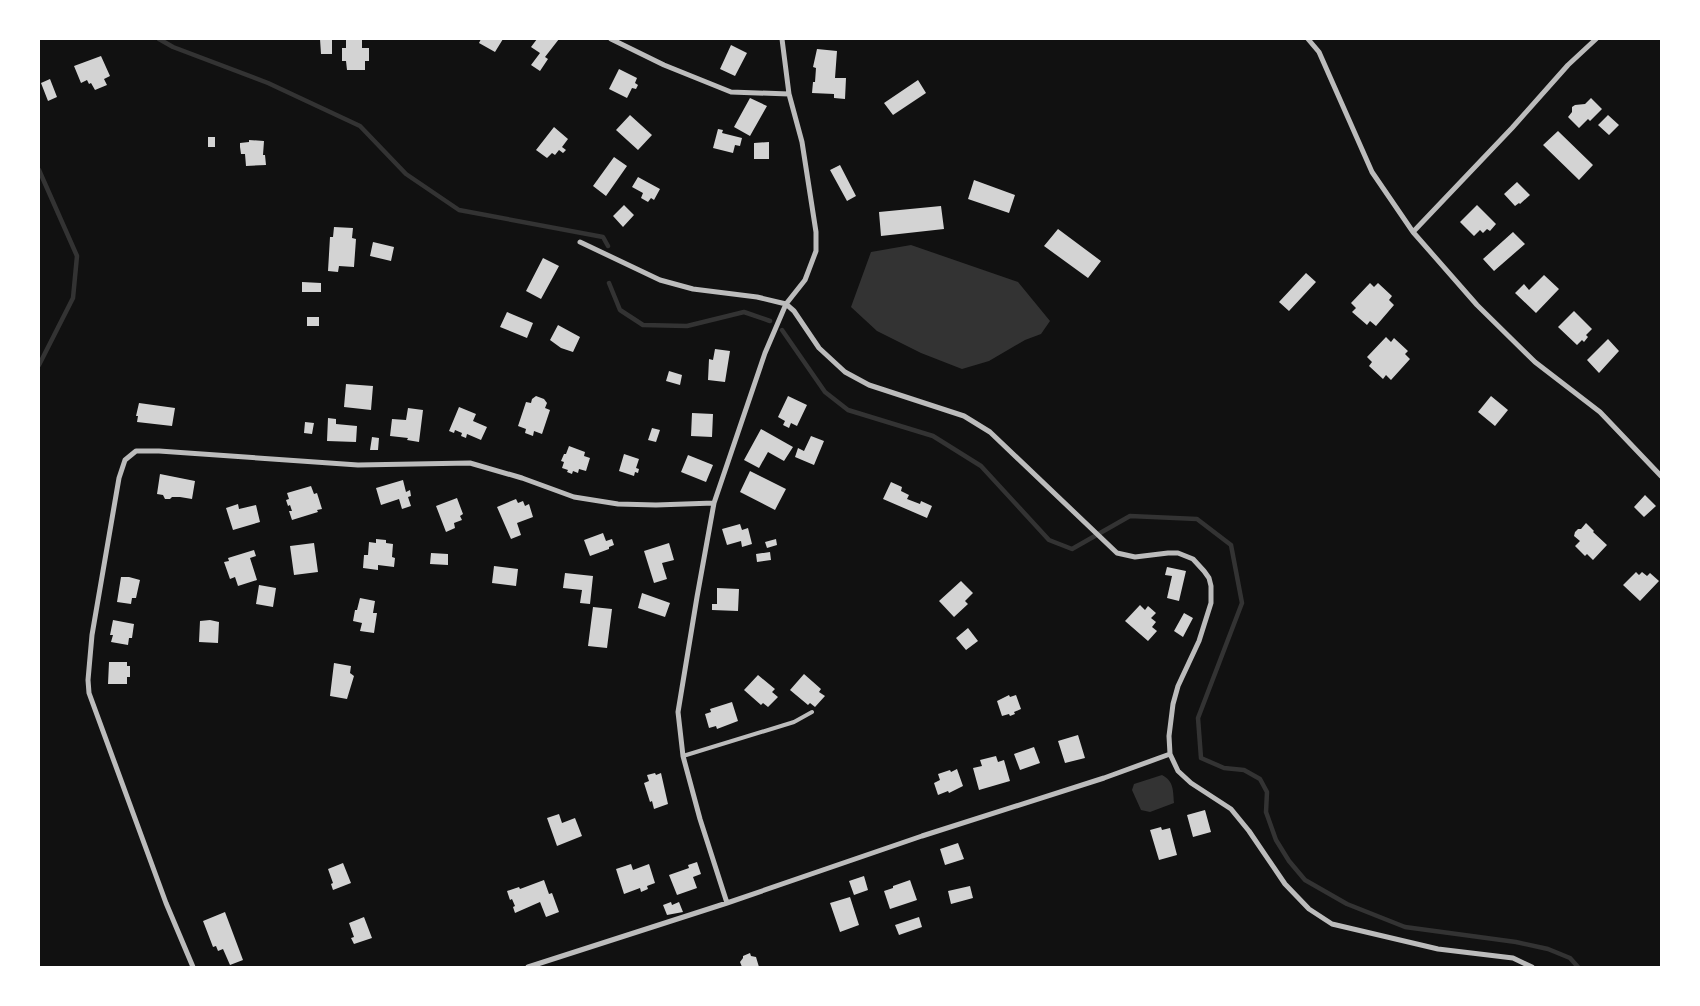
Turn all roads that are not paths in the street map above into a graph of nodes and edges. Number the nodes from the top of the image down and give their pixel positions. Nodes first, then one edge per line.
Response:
1 (611, 39) edge
2 (782, 39) edge
3 (1308, 39) edge
4 (1596, 39) edge
5 (788, 94) junction
6 (1413, 232) junction
7 (580, 242) dead end
8 (786, 304) junction
9 (1661, 476) edge
10 (714, 503) junction
11 (812, 712) dead end
12 (1170, 754) junction
13 (683, 756) junction
14 (727, 903) junction
15 (193, 967) edge
16 (528, 967) edge
17 (1532, 967) edge

1 - 5 street
2 - 5 street
3 - 6 street
4 - 6 street
5 - 8 street
6 - 9 street
7 - 8 street
8 - 10 street
8 - 12 street
10 - 13 street
10 - 15 street
11 - 13 lane
12 - 14 street
12 - 17 street
13 - 14 street
14 - 16 street

